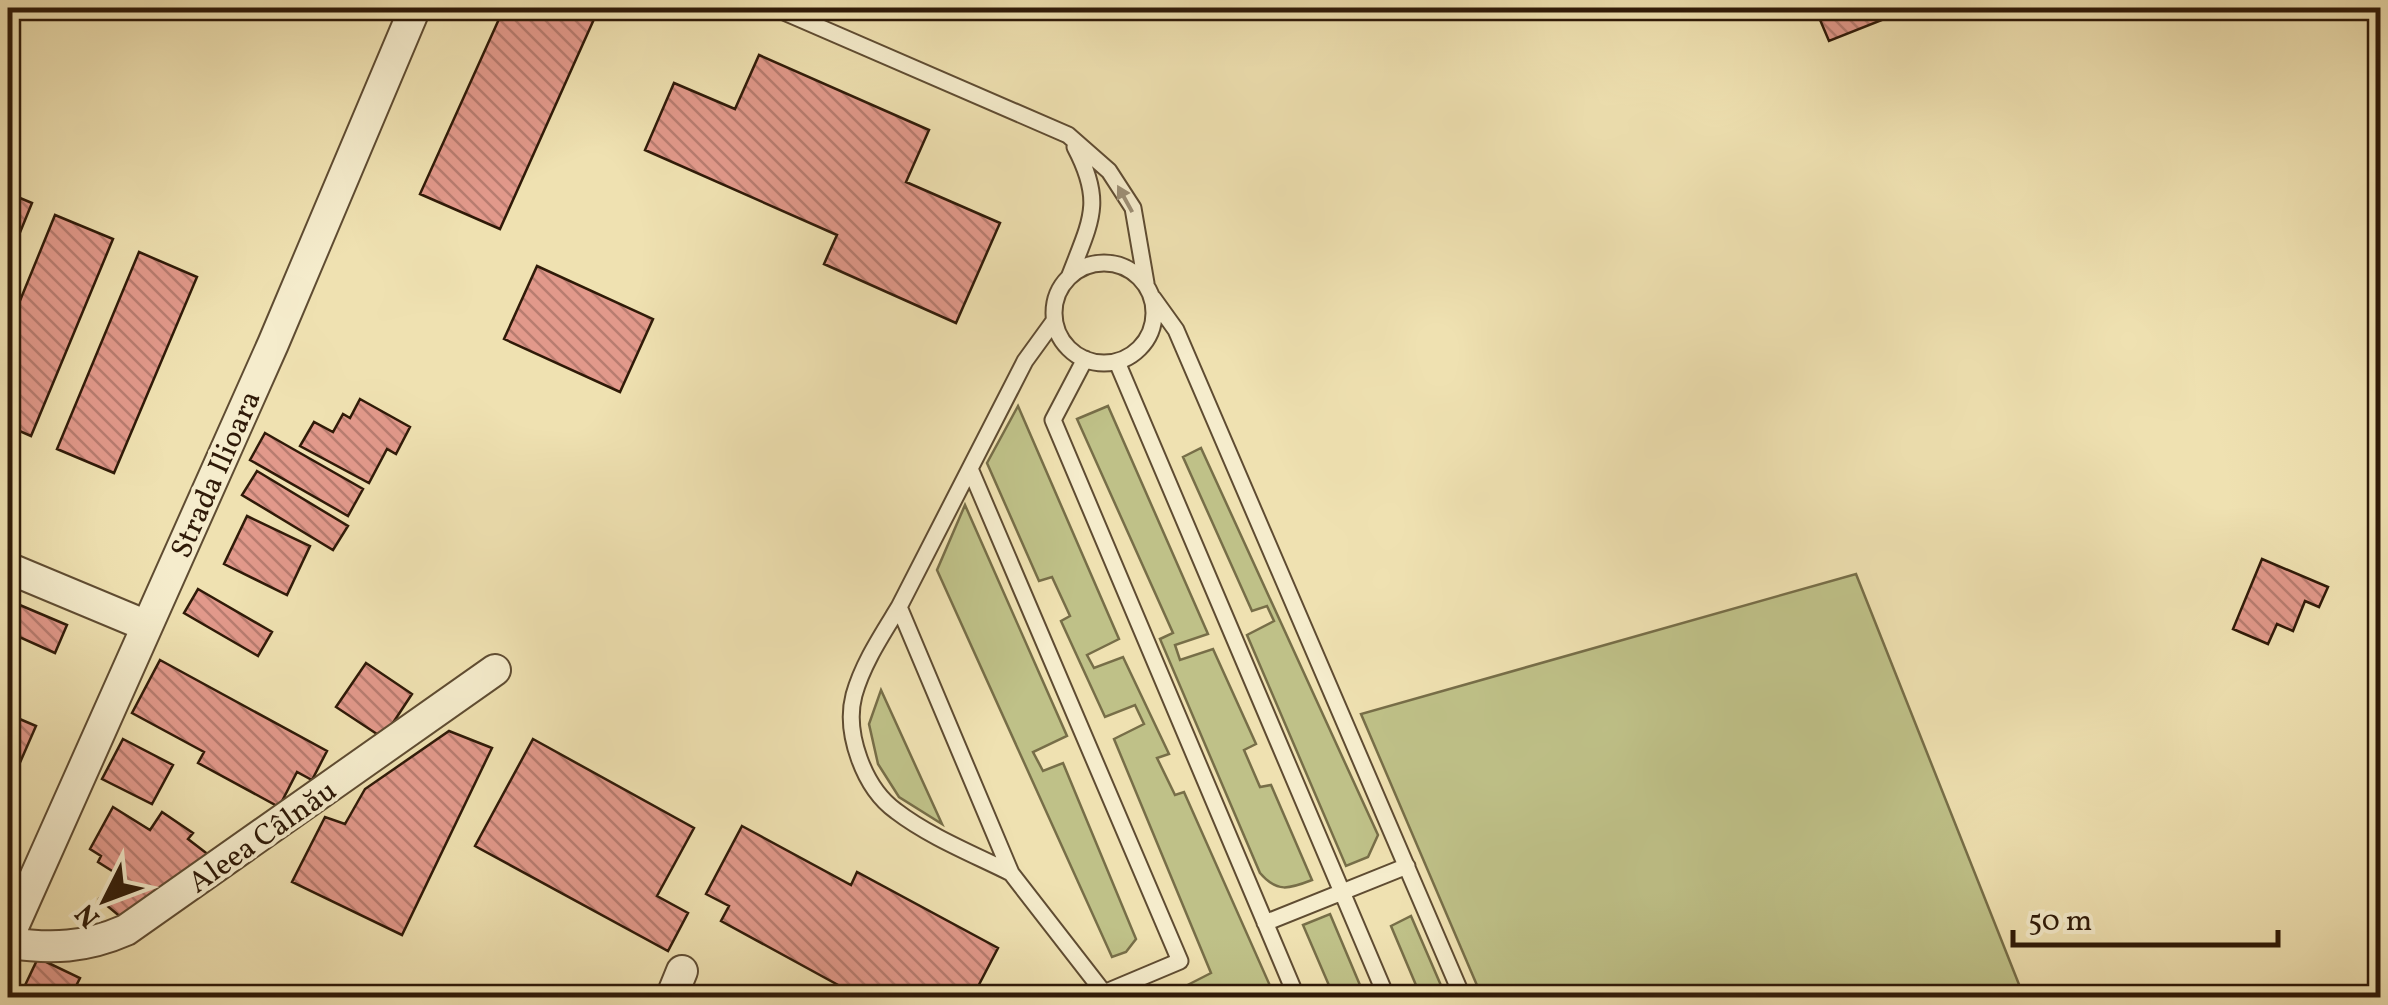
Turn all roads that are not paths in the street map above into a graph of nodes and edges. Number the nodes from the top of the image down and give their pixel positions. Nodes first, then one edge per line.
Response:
1 (415, 8) edge
2 (775, 8) edge
3 (1068, 134) junction
4 (1070, 275) junction
5 (1149, 291) junction
6 (1054, 322) junction
7 (1085, 360) junction
8 (1117, 362) junction
9 (970, 470) junction
10 (8, 568) edge
11 (900, 607) junction
12 (147, 626) junction
13 (496, 670) dead end
14 (1407, 866) junction
15 (1011, 873) junction
16 (1342, 892) junction
17 (1265, 923) junction
18 (8, 941) edge
19 (1106, 995) edge
20 (1297, 998) edge
21 (1387, 998) edge
22 (1463, 998) edge

1 - 12 street, Strada Ilioara
2 - 3 lane
3 - 4 lane
5 -> 3 lane
4 - 5 lane
4 - 6 lane
5 - 8 lane
5 - 14 lane
6 - 7 lane
6 - 9 lane
7 - 8 lane
7 - 17 lane
8 - 16 lane
9 - 11 lane
9 - 19 lane
10 - 12 street
11 - 15 lane
11 - 15 lane
12 - 18 street, Strada Ilioara
13 - 18 street, Aleea Câlnău
14 - 16 lane
14 - 22 lane
15 - 19 lane
16 - 17 lane
16 - 21 lane
17 - 20 lane

